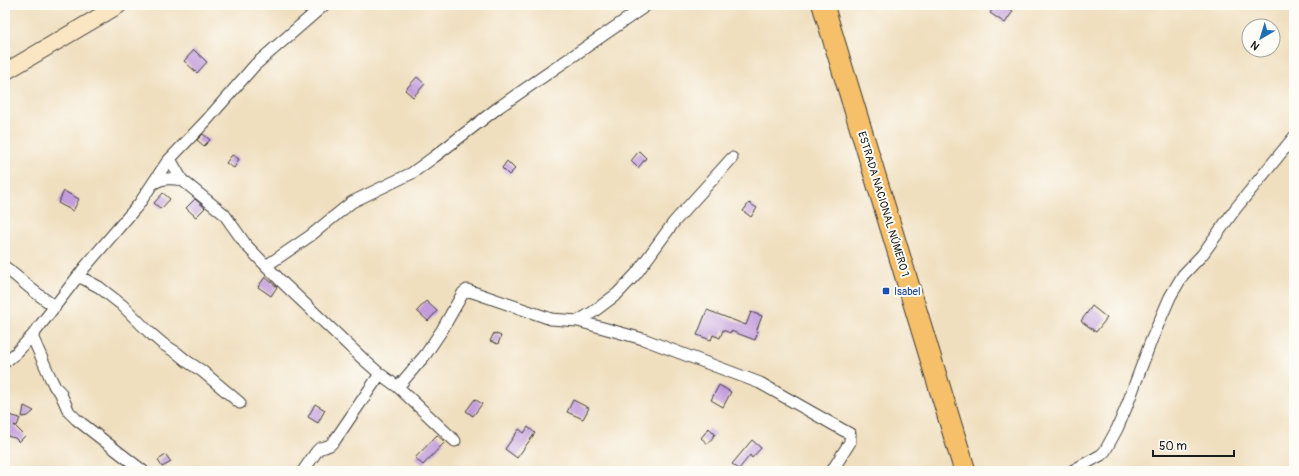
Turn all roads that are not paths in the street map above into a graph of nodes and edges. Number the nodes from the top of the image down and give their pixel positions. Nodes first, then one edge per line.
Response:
1 (119, 5) edge
2 (324, 5) edge
3 (647, 5) edge
4 (823, 5) edge
5 (5, 72) edge
6 (1294, 137) edge
7 (732, 158) dead end
8 (170, 159) junction
9 (182, 180) junction
10 (154, 183) junction
11 (266, 266) junction
12 (5, 267) edge
13 (76, 278) junction
14 (55, 307) junction
15 (578, 321) junction
16 (32, 336) junction
17 (24, 346) junction
18 (37, 348) junction
19 (5, 362) edge
20 (380, 374) junction
21 (398, 388) junction
22 (240, 403) dead end
23 (455, 441) dead end
24 (143, 471) edge
25 (303, 471) edge
26 (832, 471) edge
27 (965, 471) edge
28 (1072, 471) edge

1 - 5 street
2 - 8 street
3 - 11 street
4 - 27 highway, ESTRADA NACIONAL NÚMERO 1
6 - 28 street
7 - 15 street
8 - 9 street
8 - 10 street
9 - 10 street
9 - 11 street
10 - 13 street
11 - 20 street
12 - 14 street
13 - 14 street
13 - 22 street
14 - 16 street
15 - 21 street
15 - 26 street
16 - 17 street
16 - 18 street
17 - 18 street
17 - 19 street
18 - 24 street
20 - 21 street
20 - 25 street
21 - 23 street

